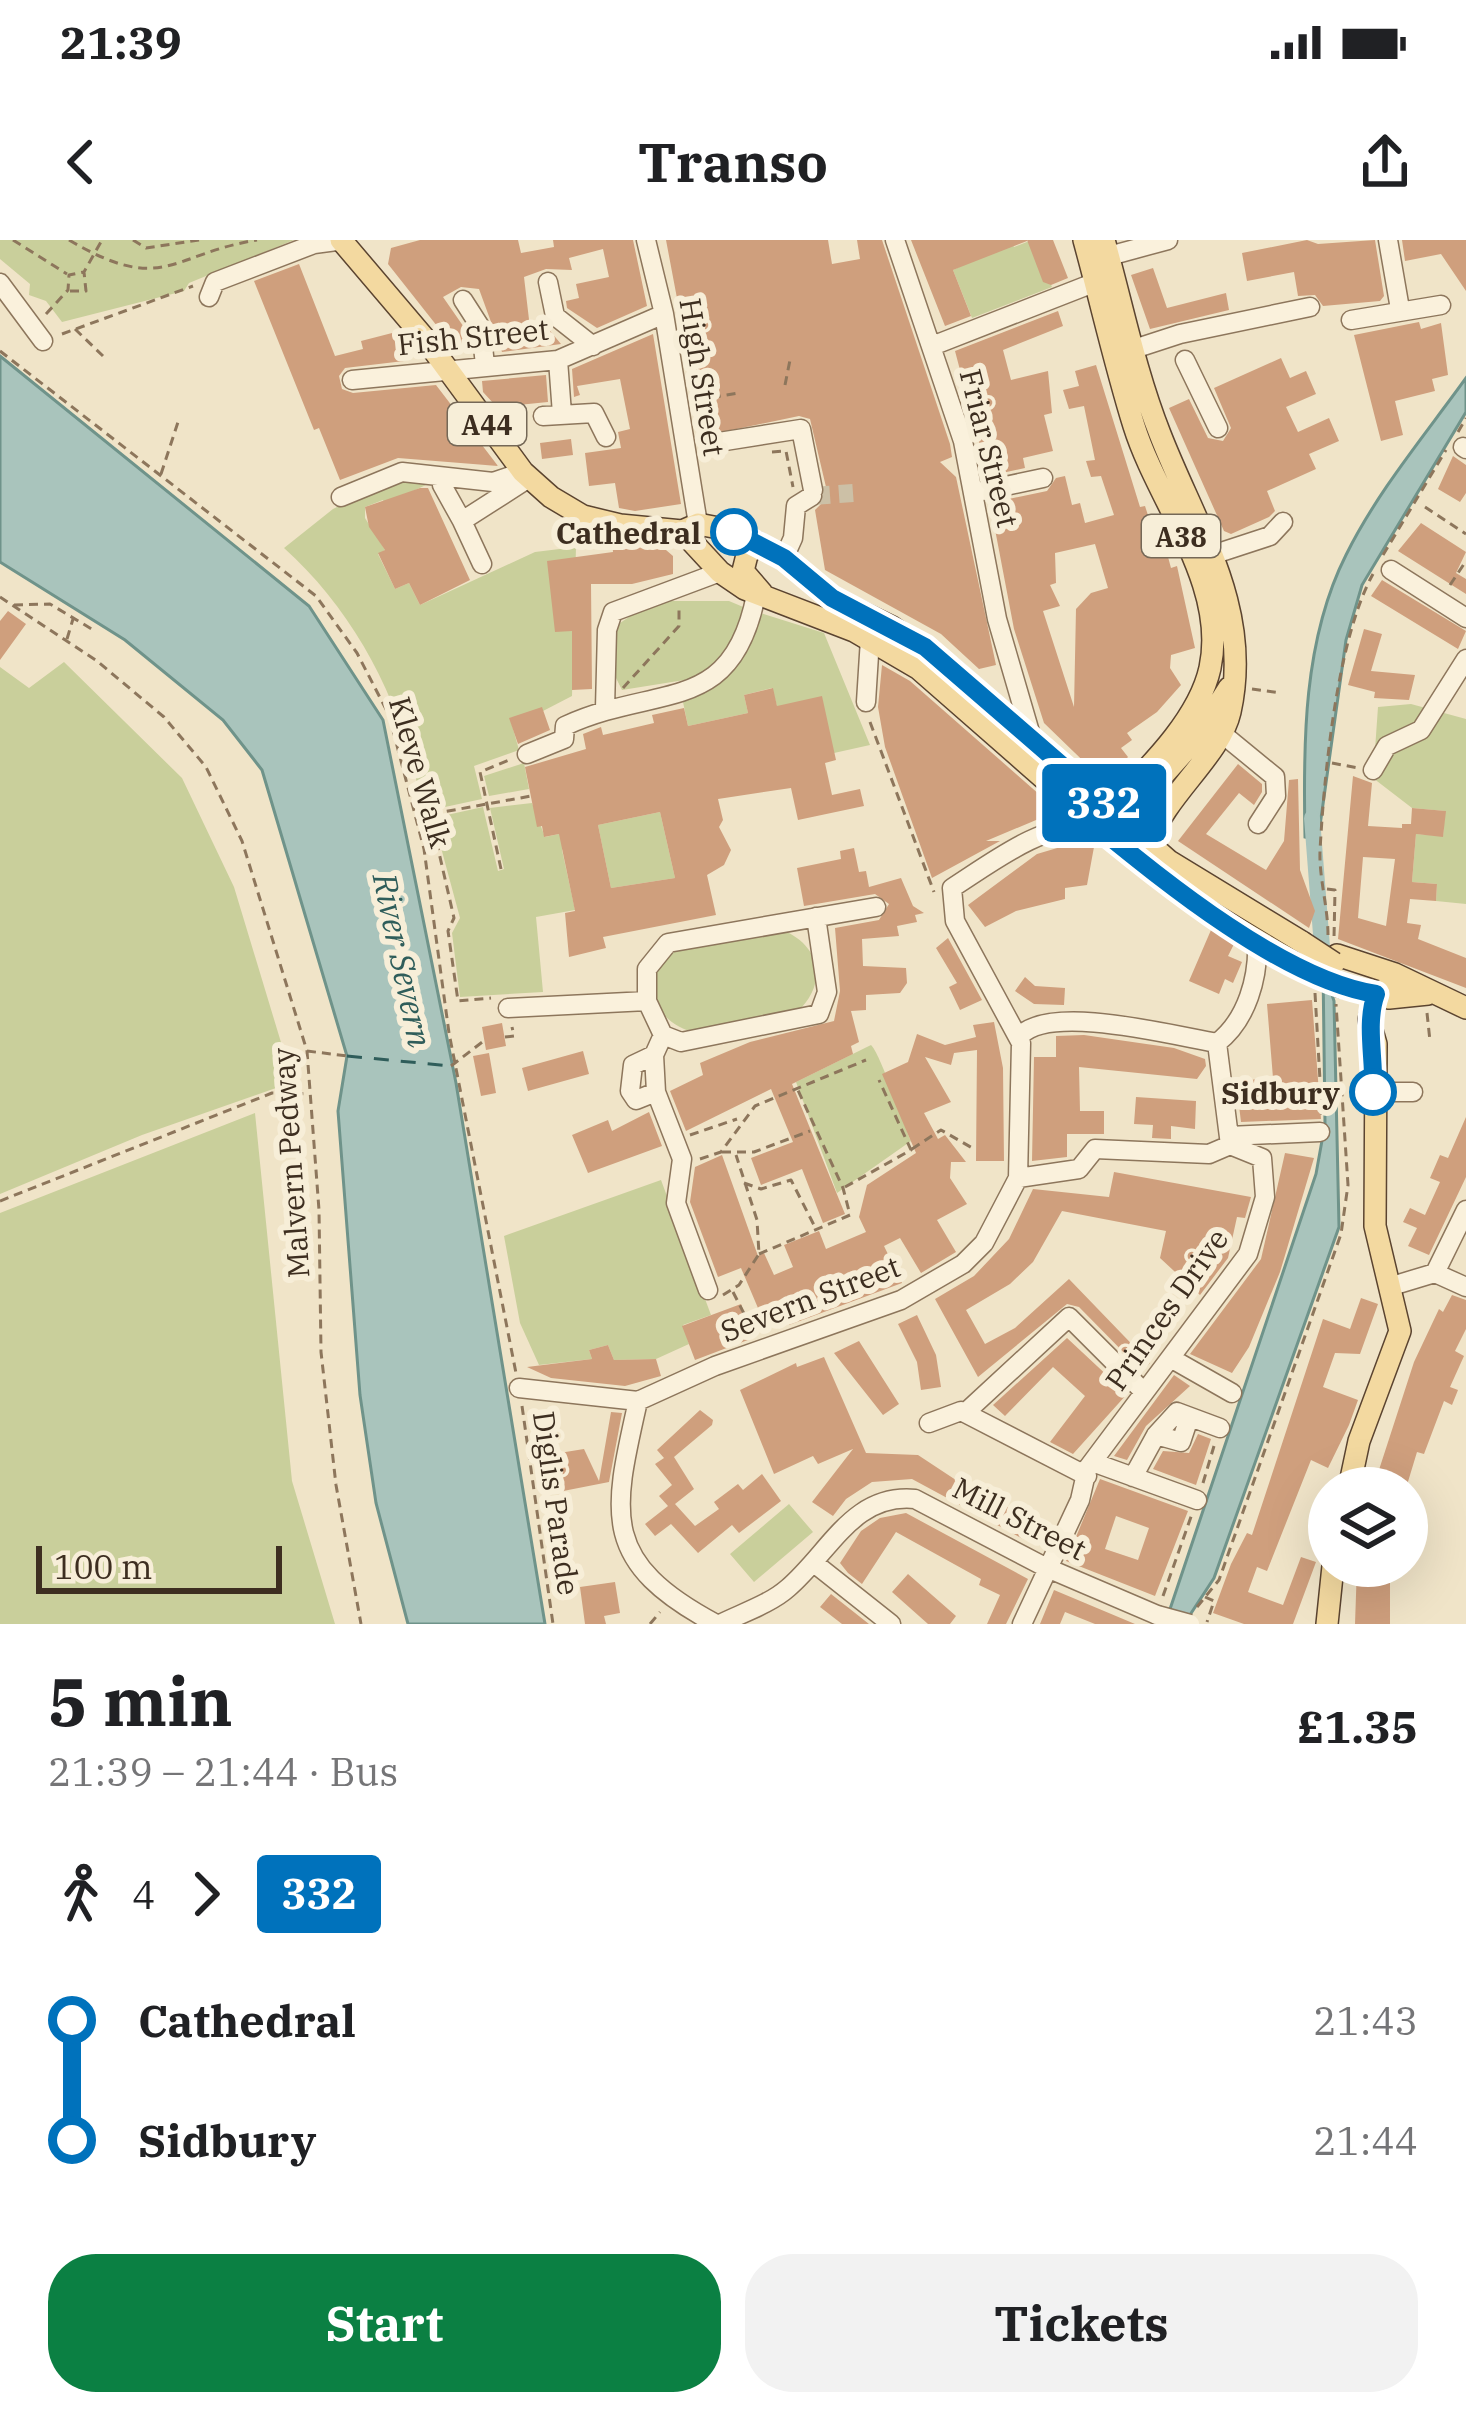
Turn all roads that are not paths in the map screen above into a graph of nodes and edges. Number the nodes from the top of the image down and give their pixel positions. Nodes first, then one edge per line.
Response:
1 (342, 240) edge
2 (646, 240) edge
3 (895, 240) edge
4 (1084, 240) edge
5 (1168, 240) edge
6 (1388, 240) edge
7 (1106, 248) edge
8 (548, 282) dead end
9 (1096, 282) junction
10 (0, 283) edge
11 (212, 289) road end
12 (463, 301) dead end
13 (1441, 304) dead end
14 (1310, 307) dead end
15 (1400, 309) junction
16 (664, 314) junction
17 (1351, 320) dead end
18 (44, 341) road end
19 (602, 342) junction
20 (932, 346) junction
21 (1134, 349) junction
22 (1185, 359) dead end
23 (558, 360) junction
24 (485, 364) junction
25 (443, 367) junction
26 (352, 380) dead end
27 (1218, 428) dead end
28 (606, 436) dead end
29 (719, 442) dead end
30 (526, 475) junction
31 (1043, 478) dead end
32 (442, 485) dead end
33 (341, 497) dead end
34 (972, 506) junction
35 (462, 521) junction
36 (1283, 522) dead end
37 (690, 527) junction
38 (758, 543) junction
39 (1212, 555) junction
40 (787, 560) junction
41 (482, 565) dead end
42 (1391, 570) dead end
43 (720, 572) junction
44 (762, 596) junction
45 (1466, 618) edge
46 (870, 639) junction
47 (1466, 659) edge
48 (1013, 675) junction
49 (1233, 682) junction
50 (984, 699) junction
51 (866, 702) road end
52 (605, 708) junction
53 (1220, 732) junction
54 (1034, 743) junction
55 (525, 754) road end
56 (1372, 770) road end
57 (1109, 817) junction
58 (1258, 824) dead end
59 (1149, 843) junction
60 (876, 907) dead end
61 (815, 917) junction
62 (1257, 940) junction
63 (1313, 960) junction
64 (1257, 976) junction
65 (1384, 993) junction
66 (647, 1000) junction
67 (508, 1008) road end
68 (1466, 1008) edge
69 (663, 1035) junction
70 (1020, 1036) junction
71 (1217, 1043) junction
72 (1373, 1092) junction
73 (1413, 1092) dead end
74 (1320, 1132) road end
75 (1229, 1140) junction
76 (1018, 1178) junction
77 (1466, 1210) edge
78 (1435, 1273) junction
79 (1392, 1286) junction
80 (1466, 1288) edge
81 (708, 1290) road end
82 (1174, 1360) junction
83 (519, 1388) road end
84 (1144, 1392) junction
85 (1232, 1393) dead end
86 (638, 1401) junction
87 (963, 1412) junction
88 (929, 1423) dead end
89 (1220, 1428) dead end
90 (1353, 1467) edge
91 (1091, 1470) junction
92 (1133, 1478) junction
93 (1197, 1501) dead end
94 (814, 1563) junction
95 (1045, 1567) junction
96 (1329, 1587) edge
97 (1191, 1619) edge
98 (1322, 1619) edge
99 (718, 1624) edge
100 (891, 1624) edge
101 (1022, 1624) edge

1 - 11 street
1 - 25 main road, A44
2 - 16 street, High Street
3 - 20 street, Friar Street
4 - 9 main road, A38
5 - 7 street
6 - 15 street
7 - 21 main road, A38
8 - 19 street
9 - 20 street
9 - 57 main road, A38
10 - 18 street
12 - 24 street
13 - 15 street
14 - 21 street
15 - 17 street
16 - 19 street, Fish Street
16 - 37 street, High Street
19 - 23 street, Fish Street
20 - 34 street, Friar Street
21 - 39 main road, A38
22 - 27 street
23 - 24 street, Fish Street
23 - 28 street
24 - 25 street, Fish Street
25 - 26 street, Fish Street
25 - 30 main road, A44
29 - 40 street
30 - 33 street
30 - 35 street
30 - 37 main road, A44
31 - 34 street
32 - 35 street
34 - 48 street, Friar Street
35 - 41 street
36 - 39 street
37 - 38 main road, A44
37 - 43 main road, A44
38 - 40 main road, A44
38 - 44 main road
39 - 49 main road, A38
40 - 44 main road
40 - 50 main road, A44
42 - 45 street
43 - 44 main road, A44
43 - 52 street
44 - 46 main road, A44
44 - 52 street
46 - 51 street
46 - 57 main road, A44
47 - 56 street
48 - 50 street
48 - 54 street, Friar Street
49 - 53 main road, A38
49 - 57 main road
50 - 54 main road, A44
52 - 55 street
53 - 58 street
53 - 59 main road, A38
54 - 57 main road, A44
57 - 59 main road, A44
57 - 62 main road, A44
57 - 70 street
59 - 63 main road, A44
60 - 61 street
61 - 66 street
61 - 69 street
62 - 63 main road, A44
62 - 64 street
63 - 64 street
63 - 65 main road, A44
63 - 65 main road, A44, bridge
64 - 71 street
65 - 68 main road, A44
65 - 72 main road
66 - 67 street
66 - 69 street
69 - 81 street
70 - 71 street
70 - 76 street, Severn Street
71 - 75 street
72 - 73 street
72 - 79 main road
74 - 75 street
75 - 76 street
75 - 82 street, Princes Drive
76 - 86 street, Severn Street
77 - 78 street
78 - 79 street
78 - 80 street
79 - 90 main road
82 - 84 street, Princes Drive
82 - 85 street
83 - 86 street, Severn Street
84 - 87 street
84 - 91 street, Princes Drive
86 - 99 street, Mill Street
87 - 88 street
87 - 91 street
89 - 92 street
91 - 92 street
91 - 95 street, Princes Drive
92 - 93 street
94 - 95 street, Mill Street
94 - 99 street, Mill Street
94 - 100 street
95 - 97 street, Mill Street, bridge
95 - 101 street, Princes Drive
96 - 98 main road

